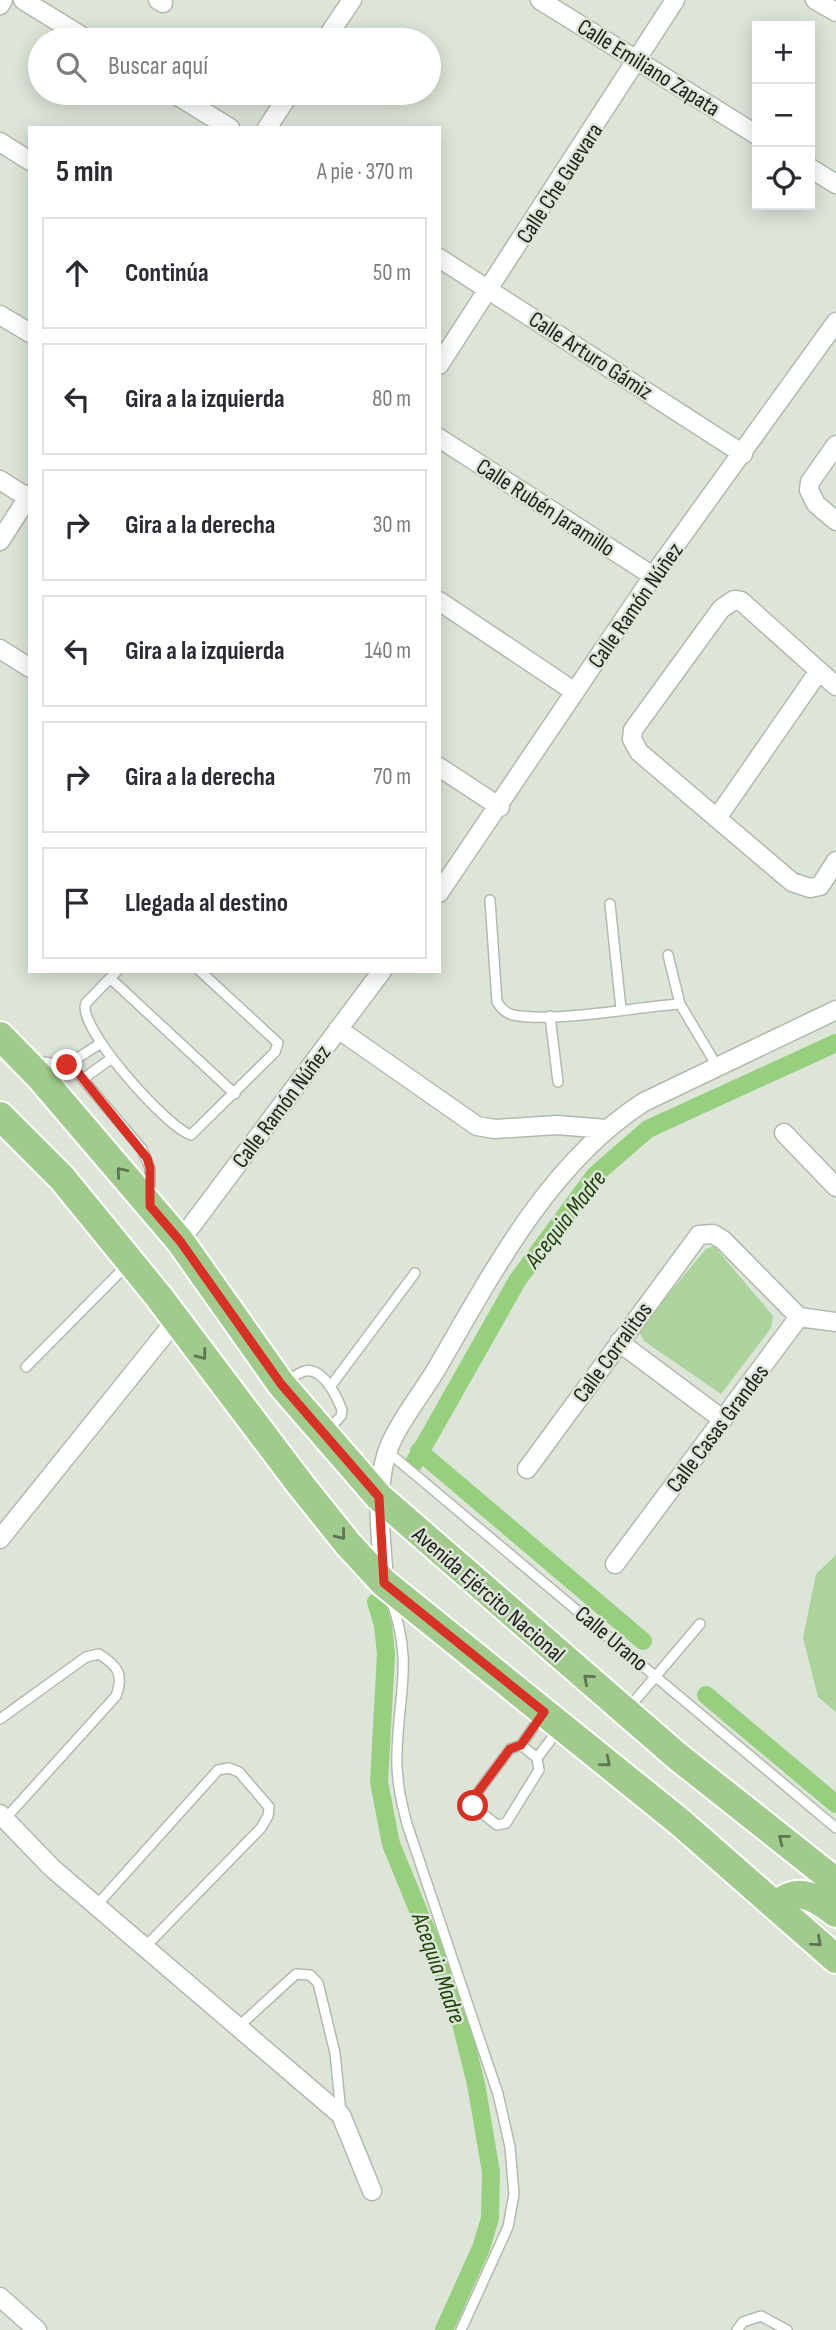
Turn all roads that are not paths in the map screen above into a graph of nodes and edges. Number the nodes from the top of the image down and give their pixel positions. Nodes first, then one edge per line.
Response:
1 (3, 0) edge
2 (23, 0) edge
3 (352, 0) edge
4 (540, 0) edge
5 (675, 0) edge
6 (816, 0) edge
7 (0, 5) edge
8 (836, 12) edge
9 (68, 28) edge
10 (333, 28) edge
11 (638, 60) junction
12 (193, 105) edge
13 (282, 105) edge
14 (227, 126) edge
15 (268, 126) edge
16 (752, 132) edge
17 (0, 142) edge
18 (28, 160) edge
19 (815, 171) edge
20 (836, 184) edge
21 (441, 259) edge
22 (490, 290) junction
23 (0, 315) edge
24 (836, 322) edge
25 (28, 333) edge
26 (441, 362) edge
27 (441, 439) edge
28 (836, 445) edge
29 (743, 454) junction
30 (0, 480) edge
31 (28, 496) edge
32 (28, 499) edge
33 (836, 521) edge
34 (0, 541) edge
35 (653, 576) junction
36 (441, 602) edge
37 (0, 649) edge
38 (28, 667) edge
39 (819, 671) junction
40 (836, 686) edge
41 (575, 692) junction
42 (441, 768) edge
43 (500, 807) junction
44 (717, 818) junction
45 (836, 861) edge
46 (441, 890) edge
47 (490, 900) dead end
48 (610, 904) dead end
49 (668, 955) dead end
50 (202, 973) edge
51 (381, 973) edge
52 (114, 975) edge
53 (680, 1004) junction
54 (621, 1009) junction
55 (836, 1010) edge
56 (550, 1016) junction
57 (338, 1030) junction
58 (0, 1036) edge
59 (101, 1043) junction
60 (112, 1058) junction
61 (23, 1060) junction
62 (67, 1065) junction
63 (717, 1066) junction
64 (83, 1079) junction
65 (558, 1082) dead end
66 (235, 1094) junction
67 (6, 1127) edge
68 (606, 1129) junction
69 (784, 1133) dead end
70 (836, 1186) edge
71 (150, 1206) junction
72 (180, 1241) junction
73 (130, 1262) junction
74 (415, 1273) dead end
75 (800, 1317) junction
76 (176, 1320) junction
77 (834, 1320) edge
78 (620, 1342) junction
79 (26, 1367) dead end
80 (281, 1384) junction
81 (330, 1387) junction
82 (723, 1419) junction
83 (325, 1434) junction
84 (387, 1451) junction
85 (527, 1469) dead end
86 (379, 1497) junction
87 (0, 1539) edge
88 (615, 1564) dead end
89 (384, 1583) junction
90 (700, 1624) dead end
91 (657, 1675) junction
92 (625, 1711) junction
93 (0, 1719) edge
94 (553, 1719) junction
95 (521, 1745) junction
96 (537, 1758) junction
97 (2, 1817) edge
98 (836, 1828) edge
99 (836, 1882) edge
100 (96, 1906) junction
101 (776, 1906) junction
102 (836, 1913) edge
103 (145, 1947) junction
104 (836, 1959) edge
105 (238, 2026) junction
106 (341, 2115) junction
107 (372, 2191) dead end
108 (0, 2297) edge
109 (37, 2330) edge
110 (461, 2330) edge
111 (737, 2330) edge
112 (787, 2330) edge

1 - 7 street
2 - 9 street
3 - 10 street
4 - 11 street, Calle Emiliano Zapata
5 - 11 street, Calle Che Guevara
6 - 8 street
11 - 16 street, Calle Emiliano Zapata
11 - 22 street, Calle Che Guevara
12 - 14 street
13 - 15 street
17 - 18 street
19 - 20 street
21 - 22 street, Calle Arturo Gámiz
22 - 26 street, Calle Che Guevara
22 - 29 street, Calle Arturo Gámiz
23 - 25 street
24 - 29 street, Calle Ramón Núñez
27 - 35 street, Calle Rubén Jaramillo
28 - 33 street
29 - 35 street, Calle Ramón Núñez
30 - 31 street
32 - 34 street
35 - 41 street, Calle Ramón Núñez
36 - 41 street
37 - 38 street
39 - 40 street
39 - 44 street
39 - 44 street
41 - 43 street, Calle Ramón Núñez
42 - 43 street
43 - 46 street, Calle Ramón Núñez
44 - 45 street
47 - 56 lane
48 - 54 lane
49 - 53 lane
50 - 66 lane
51 - 57 street, Calle Ramón Núñez
52 - 59 lane
52 - 66 lane
53 - 54 lane
53 - 63 lane
54 - 56 lane
55 - 63 street
56 - 65 lane
57 - 68 street
57 - 72 street, Calle Ramón Núñez
58 - 61 main road, Avenida Ejército Nacional
59 - 60 lane
59 - 62 lane
60 - 64 lane
60 - 66 lane
61 - 62 lane
71 -> 61 main road, Avenida Ejército Nacional
62 - 64 lane
63 - 68 street
64 - 71 lane
67 - 73 main road
68 - 84 street
69 - 70 street
71 - 72 main road, Avenida Ejército Nacional
72 - 80 main road, Avenida Ejército Nacional
73 - 76 main road
73 - 79 lane
74 - 81 lane
75 - 77 street
75 - 78 street, Calle Corralitos
75 - 82 street, Calle Casas Grandes
76 - 87 street
76 -> 89 main road
78 - 82 street
78 - 85 street, Calle Corralitos
80 - 81 lane
80 - 83 main road, Avenida Ejército Nacional
81 - 83 lane
82 - 88 street, Calle Casas Grandes
83 - 86 main road, Avenida Ejército Nacional
84 - 86 street
84 - 91 lane, Calle Urano
86 - 89 street
92 -> 86 main road, Avenida Ejército Nacional
89 - 94 main road
89 - 110 lane
90 - 91 lane
91 - 92 lane
91 - 98 lane, Calle Urano
99 -> 92 main road, Avenida Ejército Nacional
93 - 97 lane
94 - 95 lane
94 - 96 lane
94 -> 101 main road
95 - 96 lane
95 - 96 lane
97 - 100 street
100 - 103 street
100 - 103 lane
101 - 102 main road
101 -> 104 main road
103 - 105 street
105 - 106 street
105 - 106 lane
106 - 107 street
108 - 109 street
111 - 112 lane

